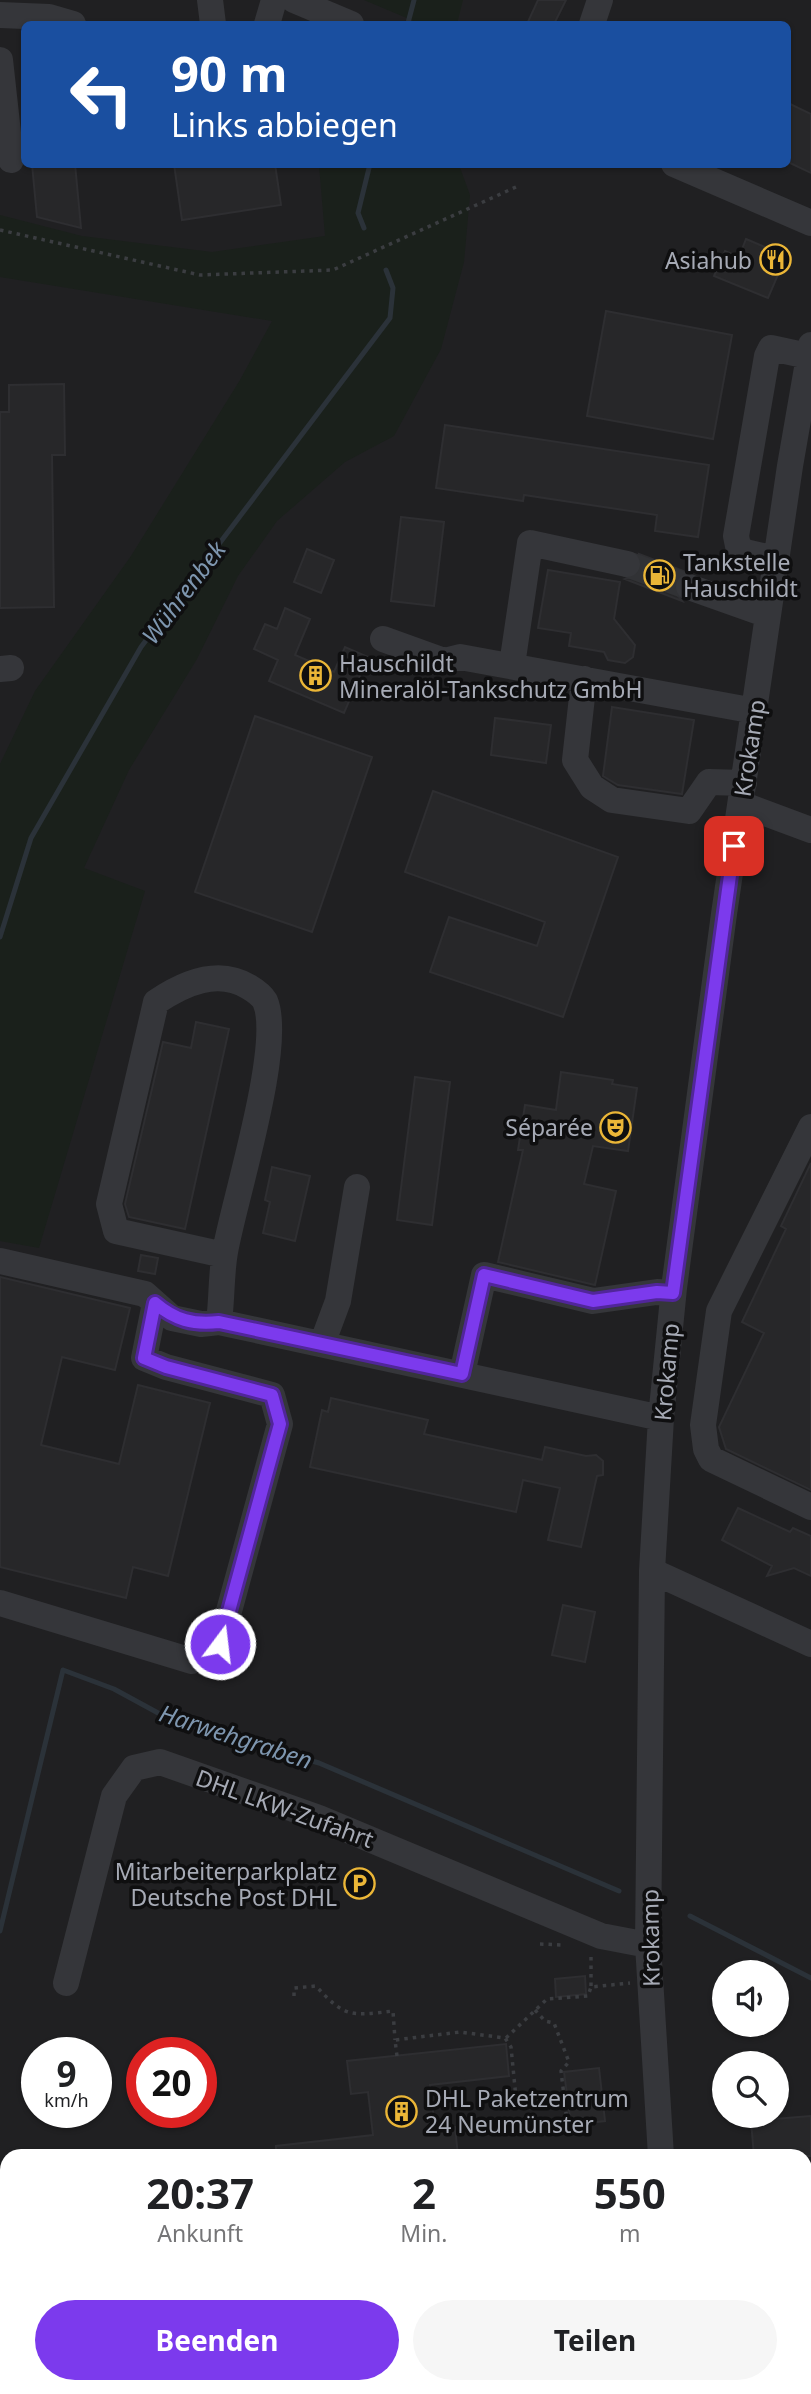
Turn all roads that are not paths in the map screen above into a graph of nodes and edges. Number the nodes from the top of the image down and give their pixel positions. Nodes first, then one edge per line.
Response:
1 (210, 0) edge
2 (274, 0) edge
3 (294, 0) edge
4 (600, 0) edge
5 (0, 15) edge
6 (63, 21) edge
7 (213, 21) edge
8 (268, 21) edge
9 (344, 21) edge
10 (593, 21) edge
11 (0, 60) edge
12 (11, 160) dead end
13 (683, 168) edge
14 (811, 223) edge
15 (810, 351) edge
16 (776, 559) junction
17 (627, 564) tunnel mouth
18 (688, 587) tunnel mouth
19 (768, 615) junction
20 (383, 639) dead end
21 (512, 666) junction
22 (584, 679) junction
23 (755, 711) junction
24 (742, 793) junction
25 (811, 830) edge
26 (811, 1127) edge
27 (357, 1187) dead end
28 (224, 1255) junction
29 (0, 1261) edge
30 (673, 1293) junction
31 (155, 1303) junction
32 (210, 1323) junction
33 (321, 1344) junction
34 (462, 1374) junction
35 (661, 1418) junction
36 (811, 1507) edge
37 (652, 1571) junction
38 (0, 1603) edge
39 (811, 1644) edge
40 (648, 1945) junction
41 (66, 1983) dead end
42 (662, 2149) edge

1 - 7 street
2 - 8 street
3 - 9 street
4 - 10 street
5 - 6 street
11 - 12 street
13 - 14 street
15 - 16 street, Krokamp
15 - 16 street
16 - 19 street, Krokamp
17 - 21 street
18 - 19 street
19 - 23 street, Krokamp
20 - 21 street
21 - 22 street
22 - 23 street
22 - 24 street
23 - 24 street, Krokamp
24 - 25 street
24 - 30 street, Krokamp
26 - 36 street
27 - 33 street
28 - 28 street
28 - 32 street
29 - 31 street
30 - 34 street
30 - 35 street, Krokamp
31 - 32 street
31 - 38 street
32 - 33 street
33 - 34 street
34 - 35 street
35 - 37 street, Krokamp
37 - 39 street
37 - 40 street, Krokamp
40 - 41 street, DHL LKW-Zufahrt
40 - 42 street, Krokamp

